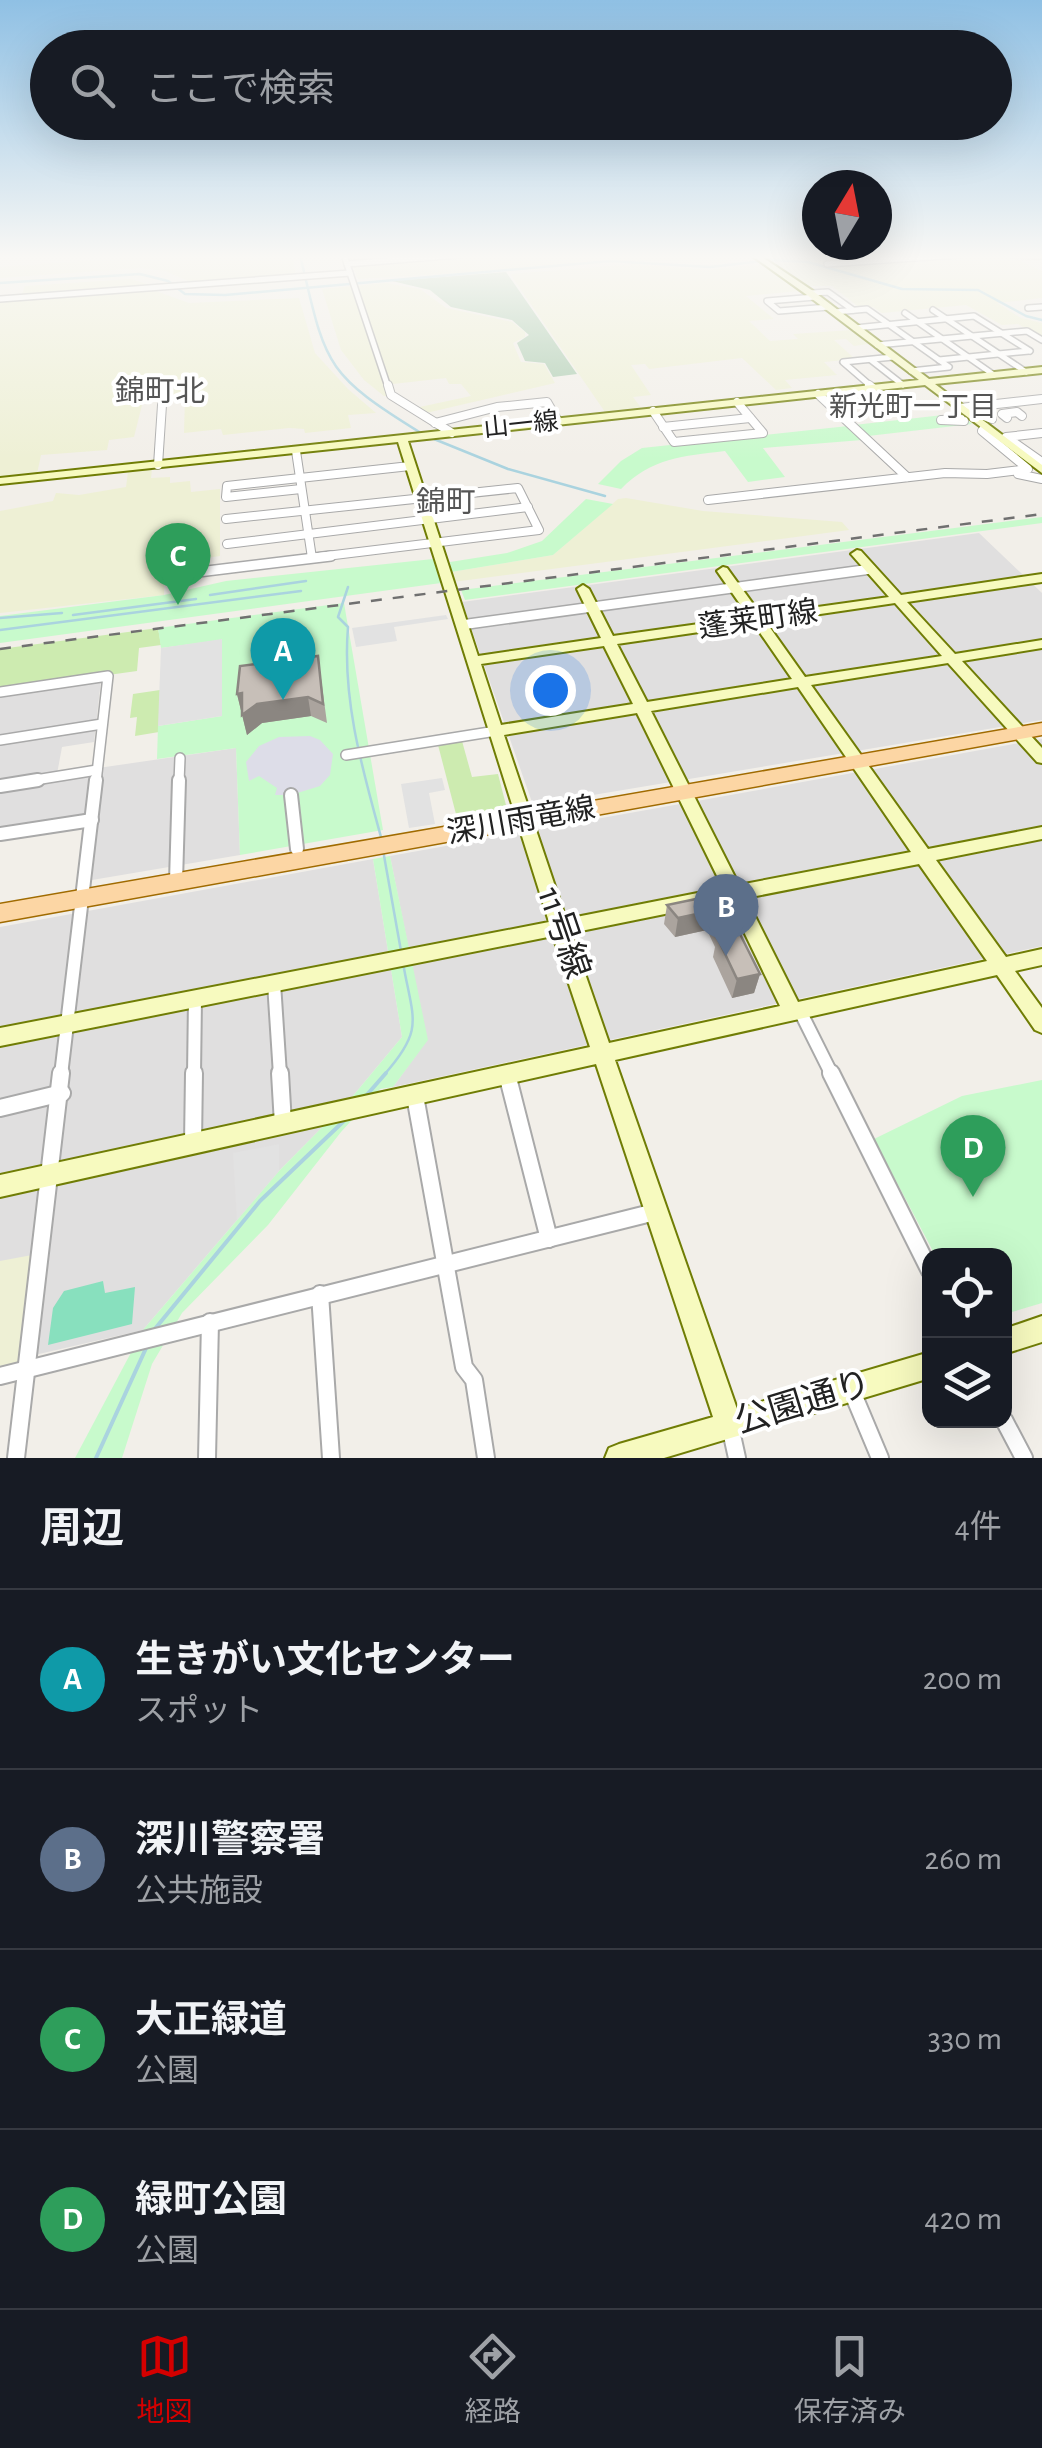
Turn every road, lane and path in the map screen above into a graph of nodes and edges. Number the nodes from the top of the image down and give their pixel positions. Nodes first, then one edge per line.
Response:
1 (366, 323) edge
2 (849, 323) edge
3 (885, 323) edge
4 (908, 323) edge
5 (919, 323) edge
6 (953, 323) edge
7 (985, 323) edge
8 (888, 325) junction
9 (856, 328) junction
10 (1000, 333) junction
11 (972, 336) junction
12 (942, 339) junction
13 (1042, 340) edge
14 (911, 342) junction
15 (877, 344) junction
16 (998, 354) junction
17 (893, 357) junction
18 (968, 357) junction
19 (870, 359) junction
20 (939, 360) junction
21 (912, 371) junction
22 (1037, 372) edge
23 (994, 375) junction
24 (926, 382) junction
25 (903, 385) junction
26 (873, 388) junction
27 (818, 394) junction
28 (1042, 399) edge
29 (737, 402) junction
30 (162, 405) dead end
31 (653, 411) junction
32 (962, 416) junction
33 (1022, 416) dead end
34 (750, 418) junction
35 (1007, 418) dead end
36 (558, 421) junction
37 (987, 421) junction
38 (435, 422) junction
39 (663, 428) junction
40 (452, 433) junction
41 (1042, 433) edge
42 (1006, 437) junction
43 (402, 439) junction
44 (296, 451) junction
45 (1042, 462) edge
46 (158, 465) junction
47 (410, 466) junction
48 (1028, 469) junction
49 (1008, 471) junction
50 (907, 476) junction
51 (1040, 476) edge
52 (300, 478) junction
53 (0, 481) edge
54 (302, 490) junction
55 (420, 498) junction
56 (708, 500) dead end
57 (528, 507) junction
58 (305, 511) junction
59 (226, 519) dead end
60 (427, 520) junction
61 (308, 533) junction
62 (435, 543) junction
63 (226, 544) dead end
64 (857, 554) dead end
65 (312, 558) junction
66 (870, 568) junction
67 (723, 571) dead end
68 (174, 575) dead end
69 (1039, 582) edge
70 (734, 587) junction
71 (583, 589) dead end
72 (898, 599) junction
73 (591, 607) junction
74 (758, 620) junction
75 (461, 625) junction
76 (609, 641) junction
77 (1042, 644) edge
78 (951, 658) junction
79 (473, 661) junction
80 (802, 683) junction
81 (0, 692) edge
82 (642, 708) junction
83 (102, 724) junction
84 (1042, 729) edge
85 (496, 731) junction
86 (1019, 732) junction
87 (0, 740) edge
88 (346, 755) dead end
89 (180, 758) dead end
90 (1042, 758) edge
91 (857, 762) junction
92 (97, 770) junction
93 (0, 786) edge
94 (683, 792) junction
95 (291, 795) dead end
96 (92, 820) junction
97 (524, 821) junction
98 (1042, 833) edge
99 (0, 834) edge
100 (297, 849) dead end
101 (924, 856) junction
102 (176, 881) junction
103 (735, 894) junction
104 (84, 898) junction
105 (0, 913) edge
106 (561, 928) junction
107 (1042, 957) edge
108 (1001, 966) junction
109 (274, 984) junction
110 (194, 999) junction
111 (796, 1012) junction
112 (69, 1024) junction
113 (1042, 1024) edge
114 (0, 1038) edge
115 (604, 1054) junction
116 (507, 1074) junction
117 (62, 1094) junction
118 (415, 1096) junction
119 (0, 1108) edge
120 (282, 1124) junction
121 (193, 1144) junction
122 (50, 1175) junction
123 (0, 1186) edge
124 (656, 1212) junction
125 (549, 1239) junction
126 (922, 1256) edge
127 (445, 1265) junction
128 (320, 1294) junction
129 (210, 1322) junction
130 (1042, 1330) edge
131 (1012, 1339) edge
132 (922, 1367) edge
133 (26, 1370) junction
134 (0, 1376) edge
135 (850, 1388) junction
136 (730, 1425) junction
137 (1008, 1428) edge
138 (16, 1458) edge
139 (207, 1458) edge
140 (331, 1458) edge
141 (486, 1458) edge
142 (619, 1458) edge
143 (737, 1458) edge
144 (880, 1458) edge
145 (1024, 1458) edge

1 - 38 street
2 - 9 street
3 - 8 street
4 - 8 street
5 - 12 street
6 - 11 street
7 - 10 street
8 - 9 street
8 - 14 street
9 - 15 street
10 - 11 street
10 - 13 street
10 - 16 street
11 - 12 street
11 - 16 street
12 - 14 street
12 - 18 street
14 - 15 street
14 - 20 street
15 - 17 street
16 - 18 street
16 - 22 street
17 - 19 street
17 - 21 street
18 - 20 street
18 - 23 street
19 - 25 street
19 - 26 street
20 - 21 street
21 - 24 street
22 - 23 street, 山一線
23 - 24 street, 山一線
24 - 25 street, 山一線
24 - 32 street
25 - 26 street, 山一線
26 - 27 street, 山一線
27 - 29 street, 山一線
27 - 50 street
28 - 32 street
29 - 31 street, 山一線
29 - 34 street
30 - 46 street
31 - 36 street, 山一線
31 - 39 street
32 - 37 street
33 - 35 street
34 - 39 street
34 - 39 street
36 - 38 street
36 - 40 street, 山一線
37 - 42 street
37 - 48 street
37 - 51 street
38 - 40 street
40 - 43 street, 山一線
41 - 42 street
42 - 45 street
43 - 44 street, 山一線
43 - 47 street, 11号線
44 - 46 street, 山一線
44 - 52 street
46 - 53 street, 山一線
47 - 52 street
47 - 55 street, 11号線
48 - 49 street
48 - 51 street
49 - 50 street
49 - 51 street
50 - 56 street
52 - 54 street
52 - 54 street
54 - 58 street
55 - 57 street
55 - 58 street
55 - 60 street, 11号線
57 - 60 street
57 - 62 street
58 - 59 street
58 - 61 street
60 - 61 street
60 - 62 street, 11号線
61 - 63 street
61 - 65 street
62 - 65 street
62 - 75 street, 11号線
64 - 66 street
65 - 68 street
66 - 70 street
66 - 72 street
67 - 70 street
69 - 72 street, 蓬莱町線
70 - 73 street
70 - 74 street
71 - 73 street
72 - 74 street, 蓬莱町線
72 - 78 street
73 - 75 street
73 - 76 street
74 - 76 street, 蓬莱町線
74 - 80 street
75 - 79 street, 11号線
76 - 79 street, 蓬莱町線
76 - 82 street
77 - 78 street
78 - 80 street
78 - 86 street
79 - 85 street, 11号線
80 - 82 street
80 - 91 street
81 - 83 street
82 - 85 street
82 - 94 street
83 - 87 street
83 - 92 street
84 - 86 main road, 深川雨竜線
85 - 88 street
85 - 97 street, 11号線
86 - 90 street
86 - 91 main road, 深川雨竜線
89 - 102 street
91 - 94 main road, 深川雨竜線
91 - 101 street
92 - 93 street
92 - 96 street
94 - 97 main road, 深川雨竜線
94 - 103 street
95 - 100 street
96 - 99 street
96 - 104 street
97 - 102 main road, 深川雨竜線
97 - 106 street, 11号線
98 - 101 street
101 - 103 street
101 - 108 street
102 - 104 main road, 深川雨竜線
103 - 106 street
103 - 111 street
104 - 105 main road, 深川雨竜線
104 - 112 street
106 - 109 street
106 - 115 street, 11号線
107 - 108 street
108 - 111 street
108 - 113 street
109 - 110 street
109 - 120 street
110 - 112 street
110 - 121 street
111 - 115 street
111 - 126 street
112 - 114 street
112 - 117 street
115 - 116 street
115 - 124 street, 11号線
116 - 118 street
116 - 125 street
117 - 119 street
117 - 122 street
118 - 120 street
118 - 127 street
120 - 121 street
121 - 122 street
122 - 123 street
122 - 133 street
124 - 125 street
124 - 136 street, 11号線
125 - 127 street
127 - 128 street
127 - 141 street
128 - 129 street
128 - 140 street
129 - 133 street
129 - 139 street
130 - 131 street
132 - 135 street, 公園通り
133 - 134 street
133 - 138 street
135 - 136 street, 公園通り
135 - 144 street
136 - 142 street, 公園通り
136 - 143 street
137 - 145 street

